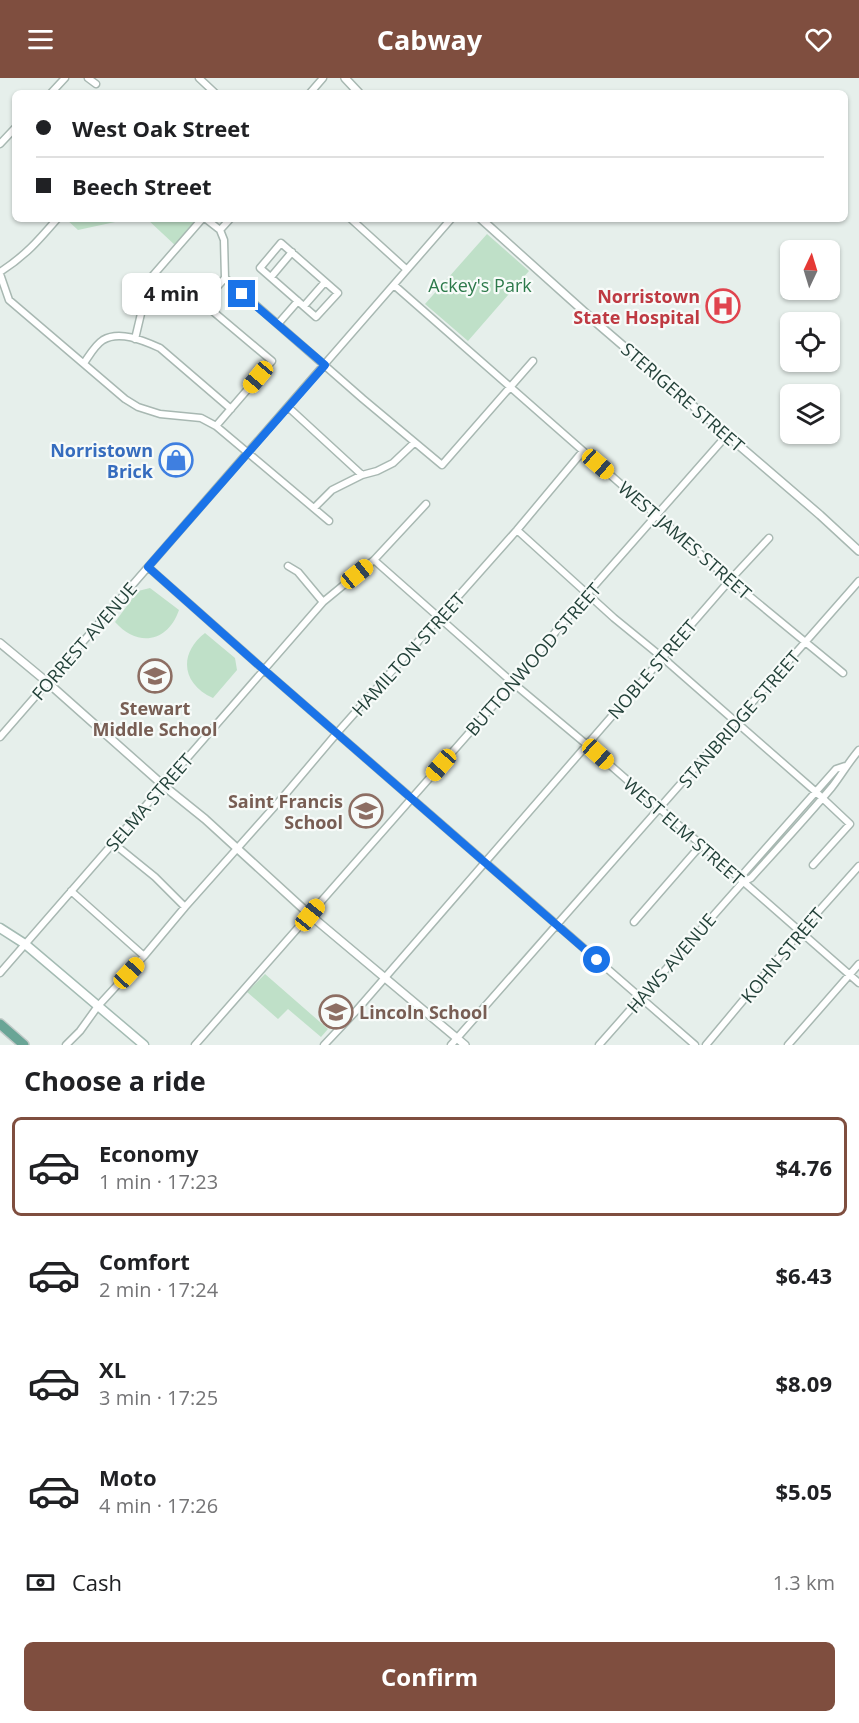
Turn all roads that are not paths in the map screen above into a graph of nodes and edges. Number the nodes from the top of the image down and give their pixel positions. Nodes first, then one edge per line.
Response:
1 (65, 78) edge
2 (88, 78) edge
3 (199, 78) edge
4 (323, 78) edge
5 (345, 78) edge
6 (96, 84) dead end
7 (54, 90) edge
8 (212, 90) edge
9 (313, 90) edge
10 (356, 90) edge
11 (12, 131) edge
12 (0, 144) edge
13 (54, 222) edge
14 (201, 222) edge
15 (208, 222) edge
16 (227, 222) edge
17 (354, 222) edge
18 (448, 222) edge
19 (484, 222) edge
20 (220, 230) junction
21 (291, 252) junction
22 (406, 269) junction
23 (0, 273) edge
24 (271, 277) junction
25 (225, 278) junction
26 (325, 282) junction
27 (394, 285) junction
28 (298, 301) junction
29 (304, 306) junction
30 (278, 324) junction
31 (135, 339) junction
32 (533, 361) dead end
33 (84, 363) junction
34 (325, 365) junction
35 (511, 387) junction
36 (288, 407) junction
37 (231, 409) junction
38 (216, 426) junction
39 (727, 435) junction
40 (414, 443) junction
41 (583, 451) junction
42 (248, 452) junction
43 (362, 475) junction
44 (426, 504) dead end
45 (314, 508) junction
46 (658, 516) junction
47 (329, 521) dead end
48 (517, 530) junction
49 (769, 538) dead end
50 (859, 550) edge
51 (374, 560) junction
52 (288, 566) dead end
53 (148, 567) junction
54 (730, 580) junction
55 (859, 581) edge
56 (588, 593) junction
57 (323, 602) junction
58 (439, 618) junction
59 (0, 643) edge
60 (805, 643) junction
61 (663, 658) junction
62 (263, 669) junction
63 (843, 673) dead end
64 (47, 682) junction
65 (513, 683) junction
66 (735, 723) junction
67 (337, 733) junction
68 (0, 737) edge
69 (586, 744) junction
70 (859, 750) edge
71 (845, 766) junction
72 (164, 786) junction
73 (816, 792) junction
74 (412, 798) junction
75 (823, 798) junction
76 (660, 809) junction
77 (775, 838) junction
78 (113, 843) junction
79 (782, 844) junction
80 (701, 845) junction
81 (237, 850) junction
82 (485, 861) junction
83 (813, 865) dead end
84 (859, 866) edge
85 (743, 882) junction
86 (71, 891) junction
87 (185, 907) junction
88 (310, 915) junction
89 (634, 922) dead end
90 (558, 924) junction
91 (0, 928) edge
92 (800, 932) junction
93 (25, 944) junction
94 (144, 957) junction
95 (859, 964) edge
96 (0, 973) edge
97 (850, 975) junction
98 (384, 977) junction
99 (859, 983) edge
100 (641, 998) junction
101 (98, 1006) junction
102 (0, 1024) edge
103 (458, 1038) junction
104 (24, 1045) edge
105 (66, 1045) edge
106 (144, 1045) edge
107 (195, 1045) edge
108 (324, 1045) edge
109 (451, 1045) edge
110 (465, 1045) edge
111 (599, 1045) edge
112 (695, 1045) edge
113 (706, 1045) edge
114 (788, 1045) edge

1 - 7 street
2 - 6 street
3 - 8 street
4 - 9 street
5 - 10 street
11 - 12 street
13 - 23 street
14 - 31 street
15 - 20 street
16 - 20 street
17 - 22 street
18 - 22 street, FORREST AVENUE
19 - 39 street, STERIGERE STREET
20 - 25 street
21 - 24 street
21 - 24 street
21 - 26 street
22 - 27 street, FORREST AVENUE
23 - 33 street
24 - 28 street
25 - 30 street
25 - 37 street
26 - 29 street
26 - 29 street
27 - 34 street, FORREST AVENUE
27 - 35 street, WEST JAMES STREET
28 - 29 street
28 - 30 street
30 - 34 street
31 - 33 street
31 - 37 street
32 - 35 street
33 - 38 street
34 - 36 street, FORREST AVENUE
34 - 40 street
35 - 40 street
35 - 41 street, WEST JAMES STREET
36 - 42 street, FORREST AVENUE
36 - 43 street
37 - 38 street
38 - 42 street
39 - 46 street, BUTTONWOOD STREET
39 - 50 street, STERIGERE STREET
40 - 43 street
41 - 46 street, WEST JAMES STREET
41 - 48 street, HAMILTON STREET
42 - 45 street
42 - 53 street, FORREST AVENUE
43 - 45 street
44 - 51 street, SELMA STREET
45 - 47 street
46 - 54 street, WEST JAMES STREET
46 - 56 street, BUTTONWOOD STREET
48 - 56 street
48 - 58 street, HAMILTON STREET
49 - 54 street, NOBLE STREET
51 - 57 street, SELMA STREET
51 - 58 street, WEST ELM STREET
52 - 57 street
53 - 62 street
53 - 64 street, FORREST AVENUE
54 - 60 street, WEST JAMES STREET
54 - 61 street, NOBLE STREET
55 - 60 street, STANBRIDGE STREET
56 - 61 street
56 - 65 street, BUTTONWOOD STREET
57 - 62 street, SELMA STREET
58 - 65 street, WEST ELM STREET
58 - 67 street, HAMILTON STREET
59 - 64 street
60 - 63 street, WEST JAMES STREET
60 - 66 street, STANBRIDGE STREET
61 - 66 street
61 - 69 street, NOBLE STREET
62 - 67 street
62 - 72 street, SELMA STREET
64 - 68 street, FORREST AVENUE
64 - 72 street
65 - 69 street, WEST ELM STREET
65 - 74 street, BUTTONWOOD STREET
66 - 73 street
66 - 76 street, STANBRIDGE STREET
67 - 74 street
67 - 81 street, HAMILTON STREET
69 - 76 street, WEST ELM STREET
69 - 82 street, NOBLE STREET
70 - 71 street, HAWS AVENUE
71 - 73 street, HAWS AVENUE
71 - 75 street, HAWS AVENUE
72 - 78 street, SELMA STREET
72 - 81 street
73 - 75 street
73 - 77 street, HAWS AVENUE
74 - 82 street
74 - 88 street, BUTTONWOOD STREET
75 - 79 street, HAWS AVENUE
75 - 83 street
76 - 80 street, WEST ELM STREET
76 - 90 street, STANBRIDGE STREET
77 - 79 street
77 - 85 street, HAWS AVENUE
78 - 86 street, SELMA STREET
78 - 87 street
79 - 85 street, HAWS AVENUE
80 - 85 street, WEST ELM STREET
80 - 89 street
81 - 87 street, HAMILTON STREET
81 - 88 street
82 - 90 street
82 - 98 street, NOBLE STREET
84 - 92 street, KOHN STREET
85 - 92 street, WEST ELM STREET
85 - 100 street, HAWS AVENUE
86 - 93 street, SELMA STREET
86 - 94 street
87 - 94 street, HAMILTON STREET
88 - 98 street
88 - 107 street, BUTTONWOOD STREET
90 - 100 street
90 - 103 street, STANBRIDGE STREET
91 - 93 main road
92 - 97 street, WEST ELM STREET
92 - 113 street, KOHN STREET
93 - 96 street, SELMA STREET
93 - 101 main road
94 - 101 street, HAMILTON STREET
95 - 97 street
97 - 99 street, WEST ELM STREET
97 - 114 street
98 - 103 street
98 - 108 street, NOBLE STREET
100 - 111 street, HAWS AVENUE
100 - 112 street
101 - 105 street, HAMILTON STREET
101 - 106 main road
102 - 104 main road
103 - 109 street, STANBRIDGE STREET
103 - 110 street

